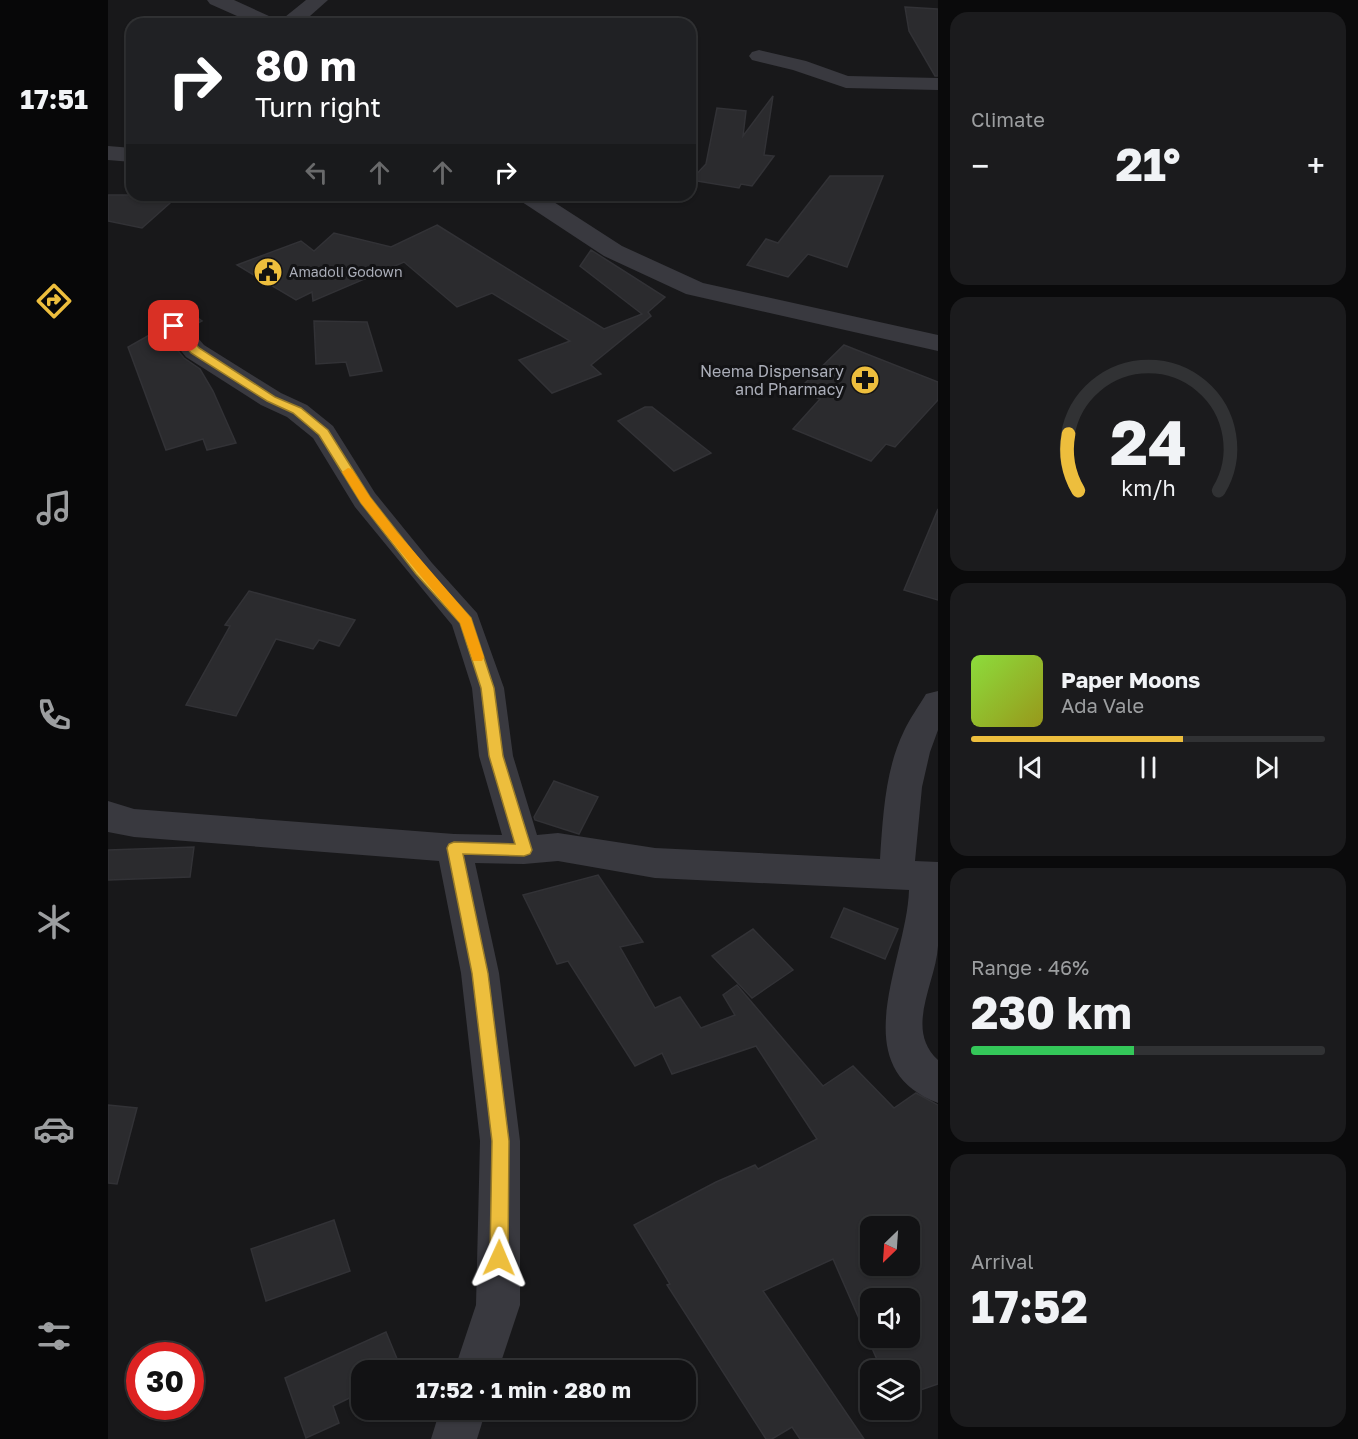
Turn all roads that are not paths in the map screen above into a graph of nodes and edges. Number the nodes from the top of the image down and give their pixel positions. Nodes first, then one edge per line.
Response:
1 (217, 0) edge
2 (318, 0) edge
3 (258, 18) edge
4 (296, 18) edge
5 (759, 56) dead end
6 (938, 84) edge
7 (108, 153) edge
8 (126, 154) edge
9 (536, 201) edge
10 (174, 326) dead end
11 (938, 344) edge
12 (938, 703) edge
13 (108, 815) edge
14 (454, 848) junction
15 (524, 850) junction
16 (921, 877) edge
17 (938, 1085) edge
18 (480, 1360) edge
19 (460, 1420) edge
20 (454, 1439) edge

1 - 3 street
2 - 4 street
5 - 6 street
7 - 8 street
9 - 11 street
10 - 15 street
12 - 16 street
13 - 14 street
14 - 15 street
14 - 18 street
15 - 16 street
16 - 17 street
19 - 20 street

